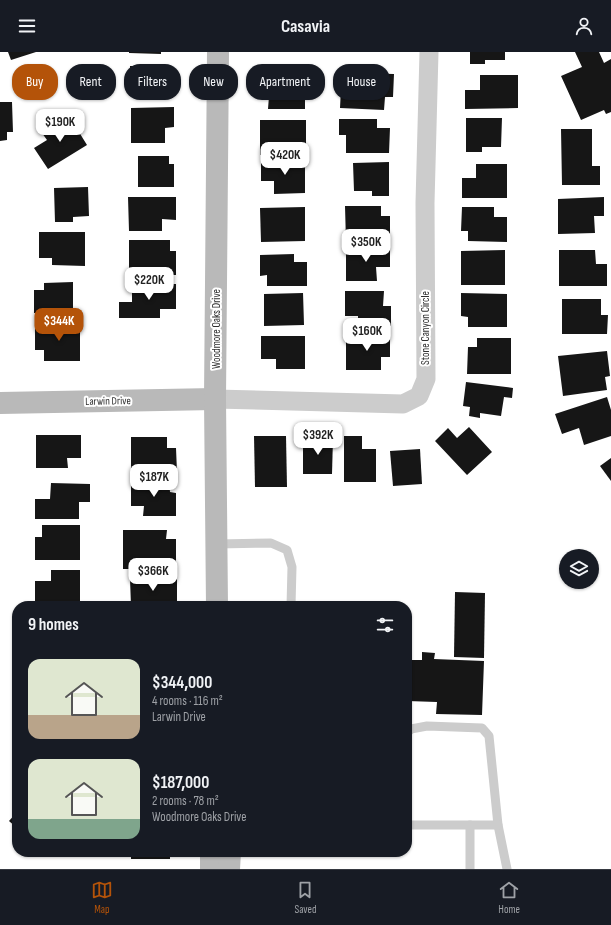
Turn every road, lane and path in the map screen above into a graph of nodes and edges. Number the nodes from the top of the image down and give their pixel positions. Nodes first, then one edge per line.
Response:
1 (218, 52) edge
2 (429, 52) edge
3 (215, 399) junction
4 (0, 403) edge
5 (217, 544) junction
6 (217, 601) edge
7 (291, 601) edge
8 (412, 729) edge
9 (412, 825) edge
10 (470, 825) junction
11 (498, 826) junction
12 (211, 857) edge
13 (230, 857) edge
14 (210, 869) edge
15 (230, 869) edge
16 (470, 869) edge
17 (507, 869) edge

1 - 3 street, Woodmore Oaks Drive
2 - 3 street, Stone Canyon Circle
3 - 4 street, Larwin Drive
3 - 5 street, Woodmore Oaks Drive
5 - 6 street, Woodmore Oaks Drive
5 - 7 lane
8 - 11 lane
9 - 10 lane
10 - 11 lane
10 - 16 lane
11 - 17 lane
12 - 14 street
13 - 15 street

